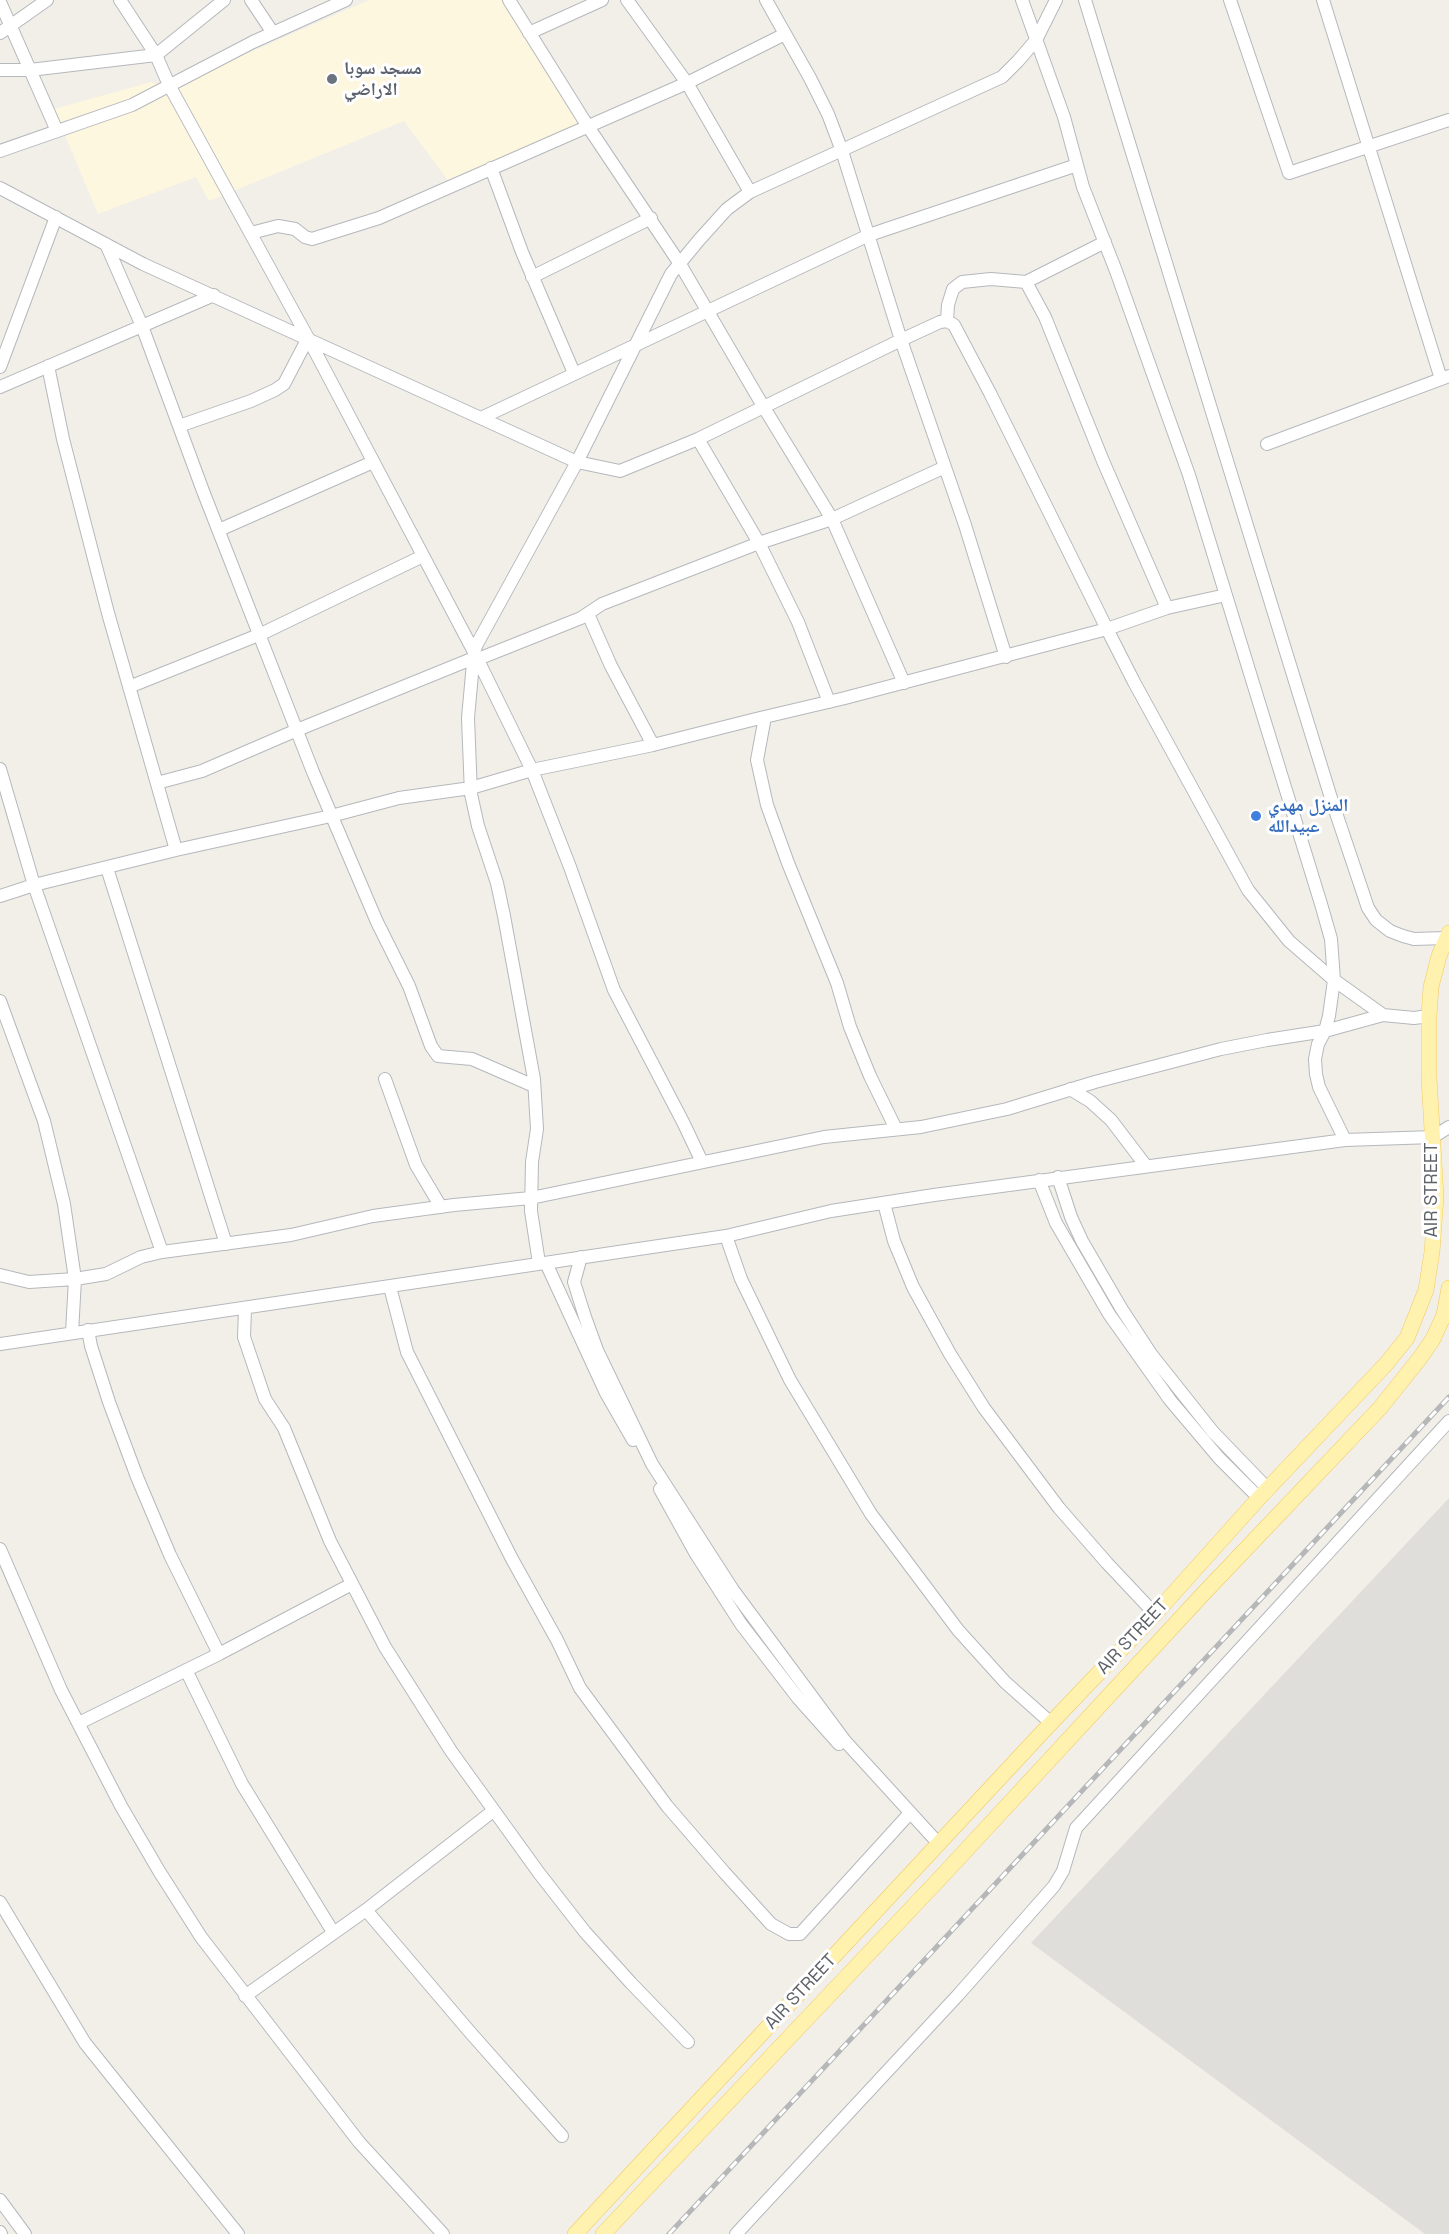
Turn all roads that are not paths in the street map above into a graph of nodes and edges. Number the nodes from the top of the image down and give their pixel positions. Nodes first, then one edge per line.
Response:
1 (47, 0) edge
2 (120, 0) edge
3 (224, 0) edge
4 (251, 0) edge
5 (346, 0) edge
6 (509, 0) edge
7 (602, 0) edge
8 (627, 0) edge
9 (766, 0) edge
10 (1022, 0) edge
11 (1056, 0) edge
12 (1085, 0) edge
13 (1230, 0) edge
14 (1323, 0) edge
15 (0, 2) edge
16 (5, 29) edge
17 (273, 33) junction
18 (529, 33) junction
19 (785, 34) junction
20 (1036, 40) junction
21 (156, 55) junction
22 (0, 69) edge
23 (30, 70) junction
24 (687, 83) junction
25 (169, 85) junction
26 (1449, 120) edge
27 (587, 125) junction
28 (57, 131) junction
29 (1369, 147) junction
30 (0, 151) edge
31 (842, 152) junction
32 (1077, 165) junction
33 (491, 168) junction
34 (0, 188) edge
35 (750, 192) junction
36 (56, 218) junction
37 (651, 218) junction
38 (250, 233) junction
39 (869, 235) junction
40 (1105, 242) junction
41 (106, 244) junction
42 (680, 264) junction
43 (532, 276) junction
44 (1026, 282) junction
45 (214, 295) junction
46 (708, 310) junction
47 (947, 321) junction
48 (142, 326) junction
49 (308, 338) junction
50 (901, 340) junction
51 (636, 344) junction
52 (48, 366) junction
53 (0, 367) edge
54 (574, 373) junction
55 (1445, 378) edge
56 (0, 387) edge
57 (763, 406) junction
58 (481, 418) junction
59 (179, 426) junction
60 (698, 439) junction
61 (1267, 444) dead end
62 (373, 462) junction
63 (577, 462) junction
64 (945, 467) junction
65 (832, 519) junction
66 (219, 530) junction
67 (759, 543) junction
68 (423, 556) junction
69 (1226, 595) junction
70 (1167, 608) junction
71 (588, 614) junction
72 (1107, 629) junction
73 (261, 634) junction
74 (475, 656) junction
75 (1006, 657) junction
76 (904, 683) junction
77 (129, 687) junction
78 (830, 702) junction
79 (765, 717) junction
80 (297, 730) junction
81 (653, 746) junction
82 (0, 769) edge
83 (532, 770) junction
84 (157, 783) junction
85 (471, 788) junction
86 (331, 816) junction
87 (176, 849) junction
88 (106, 868) junction
89 (34, 885) junction
90 (0, 896) edge
91 (1448, 936) edge
92 (1334, 980) junction
93 (0, 1001) edge
94 (1383, 1015) junction
95 (1429, 1016) junction
96 (1325, 1031) junction
97 (385, 1078) dead end
98 (534, 1086) junction
99 (1070, 1089) junction
100 (1449, 1126) edge
101 (896, 1129) junction
102 (1433, 1137) junction
103 (1345, 1140) junction
104 (702, 1162) junction
105 (1146, 1166) junction
106 (1058, 1177) junction
107 (1039, 1180) junction
108 (531, 1198) junction
109 (884, 1203) junction
110 (441, 1207) junction
111 (726, 1236) junction
112 (226, 1244) junction
113 (162, 1252) junction
114 (581, 1257) junction
115 (543, 1263) junction
116 (0, 1275) edge
117 (75, 1279) junction
118 (390, 1287) junction
119 (1449, 1288) edge
120 (245, 1308) junction
121 (1447, 1319) edge
122 (88, 1330) junction
123 (72, 1333) junction
124 (0, 1344) edge
125 (1449, 1421) edge
126 (1263, 1493) junction
127 (0, 1549) edge
128 (352, 1584) junction
129 (1155, 1614) junction
130 (219, 1654) junction
131 (186, 1670) junction
132 (78, 1723) junction
133 (1051, 1723) junction
134 (493, 1811) junction
135 (908, 1811) junction
136 (939, 1844) junction
137 (0, 1902) edge
138 (366, 1910) junction
139 (333, 1932) junction
140 (245, 1996) junction
141 (688, 2042) dead end
142 (562, 2136) dead end
143 (0, 2200) edge
144 (25, 2234) edge
145 (238, 2234) edge
146 (443, 2234) edge
147 (575, 2234) edge
148 (603, 2234) edge
149 (736, 2234) edge

1 - 16 street
2 - 21 street
3 - 21 street
4 - 17 street
5 - 17 street
6 - 18 street
7 - 18 street
8 - 24 street
9 - 19 street
10 - 20 street
11 - 20 street
12 - 91 street
13 - 29 street
14 - 29 street
15 - 16 street
16 - 23 street
17 - 25 street
18 - 27 street
19 - 24 street
19 - 31 street
20 - 31 street
20 - 32 street
21 - 23 street
21 - 25 street
22 - 23 street
23 - 28 street
24 - 27 street
24 - 35 street
25 - 28 street
25 - 38 street
26 - 29 street
27 - 33 street
27 - 37 street
28 - 30 street
29 - 55 street
31 - 35 street
31 - 39 street
32 - 39 street
32 - 40 street
33 - 38 street
33 - 43 street
34 - 36 street
35 - 42 street
36 - 41 street
36 - 53 street
37 - 42 street
37 - 43 street
38 - 49 street
39 - 46 street
39 - 50 street
40 - 44 street
40 - 69 street
41 - 45 street
41 - 48 street
42 - 46 street
42 - 51 street
43 - 54 street
44 - 47 street
44 - 70 street
45 - 48 street
45 - 49 street
46 - 51 street
46 - 57 street
47 - 50 street
47 - 72 street
48 - 52 street
48 - 59 street
49 - 58 street
49 - 59 street
49 - 62 street
50 - 57 street
50 - 64 street
51 - 54 street
51 - 63 street
52 - 56 street
52 - 77 street
54 - 58 street
55 - 61 street
57 - 60 street
57 - 65 street
58 - 63 street
59 - 66 street
60 - 63 street
60 - 67 street
62 - 66 street
62 - 68 street
63 - 74 street
64 - 65 street
64 - 75 street
65 - 67 street
65 - 76 street
66 - 73 street
67 - 71 street
67 - 78 street
68 - 73 street
68 - 74 street
69 - 70 street
69 - 92 street
70 - 72 street
71 - 74 street
71 - 81 street
72 - 75 street
72 - 92 street
73 - 77 street
73 - 80 street
74 - 80 street
74 - 83 street
74 - 85 street
75 - 76 street
76 - 78 street
77 - 84 street
78 - 79 street
79 - 81 street
79 - 101 street
80 - 84 street
80 - 86 street
81 - 83 street
82 - 89 street
83 - 85 street
83 - 104 street
84 - 87 street
85 - 86 street
85 - 98 street
86 - 87 street
86 - 98 street
87 - 88 street
88 - 89 street
88 - 112 street
89 - 90 street
89 - 113 street
91 - 95 main road, AIR STREET
92 - 94 street
92 - 96 street
93 - 117 street
94 - 95 street
94 - 96 street
95 - 102 main road, AIR STREET
96 - 99 street
96 - 103 street
97 - 110 street
98 - 108 street
99 - 101 street
99 - 105 street
100 - 102 street
101 - 104 street
102 - 103 street
102 - 126 main road, AIR STREET
103 - 105 street
104 - 108 street
105 - 106 street
106 - 107 street
106 - 126 street
107 - 109 street
107 - 126 street
108 - 110 street
108 - 115 street
109 - 111 street
109 - 129 street
110 - 112 street
111 - 114 street
111 - 133 street
112 - 113 street
113 - 117 street
114 - 115 street
114 - 135 street
115 - 118 street
115 - 135 street
116 - 117 street
117 - 123 street
118 - 120 street
118 - 135 street
119 - 121 main road, AIR STREET
120 - 122 street
120 - 128 street
121 - 148 main road, AIR STREET
122 - 123 street
122 - 130 street
123 - 124 street
125 - 149 street
126 - 129 main road, AIR STREET
127 - 132 street
128 - 130 street
128 - 134 street
129 - 133 main road, AIR STREET
130 - 131 street
131 - 132 street
131 - 139 street
132 - 140 street
133 - 136 main road, AIR STREET
134 - 138 street
134 - 141 street
135 - 136 street
136 - 147 main road, AIR STREET
137 - 145 street
138 - 139 street
138 - 142 street
139 - 140 street
140 - 146 street
143 - 144 street

